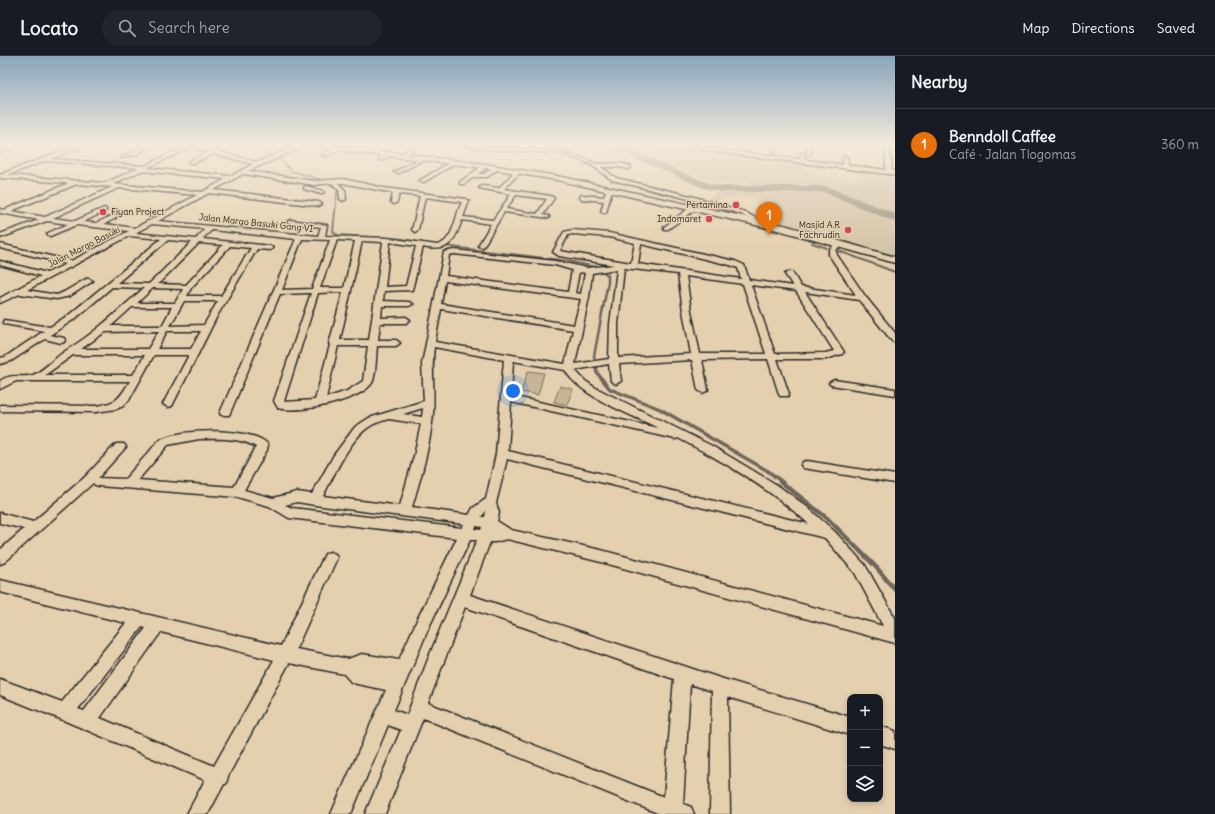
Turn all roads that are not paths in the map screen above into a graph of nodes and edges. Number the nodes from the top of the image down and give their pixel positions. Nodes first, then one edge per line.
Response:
1 (11, 180) edge
2 (47, 180) edge
3 (116, 180) edge
4 (227, 180) edge
5 (298, 180) edge
6 (424, 180) edge
7 (434, 180) edge
8 (466, 180) edge
9 (509, 180) edge
10 (567, 180) edge
11 (620, 180) edge
12 (333, 182) junction
13 (0, 183) edge
14 (76, 183) junction
15 (150, 183) dead end
16 (315, 183) junction
17 (462, 183) dead end
18 (90, 184) junction
19 (106, 185) junction
20 (118, 186) junction
21 (596, 186) junction
22 (139, 188) junction
23 (482, 188) dead end
24 (609, 189) junction
25 (76, 190) dead end
26 (162, 190) junction
27 (500, 190) junction
28 (438, 191) dead end
29 (131, 192) dead end
30 (206, 192) junction
31 (321, 192) dead end
32 (396, 192) junction
33 (515, 193) junction
34 (423, 194) junction
35 (432, 195) junction
36 (149, 197) dead end
37 (582, 197) dead end
38 (593, 197) junction
39 (606, 199) junction
40 (343, 200) dead end
41 (394, 202) dead end
42 (707, 202) junction
43 (319, 204) dead end
44 (694, 207) junction
45 (104, 210) dead end
46 (502, 210) junction
47 (3, 211) edge
48 (604, 212) dead end
49 (539, 216) junction
50 (743, 216) junction
51 (114, 217) dead end
52 (548, 217) dead end
53 (459, 218) junction
54 (46, 219) junction
55 (76, 222) junction
56 (152, 222) junction
57 (290, 222) dead end
58 (494, 222) junction
59 (97, 225) junction
60 (211, 227) junction
61 (666, 228) dead end
62 (136, 230) junction
63 (415, 230) dead end
64 (50, 234) dead end
65 (128, 234) junction
66 (0, 236) edge
67 (300, 237) junction
68 (321, 238) junction
69 (165, 239) junction
70 (334, 239) junction
71 (359, 240) junction
72 (387, 240) junction
73 (196, 242) junction
74 (638, 243) junction
75 (838, 243) junction
76 (420, 244) junction
77 (227, 245) junction
78 (0, 246) edge
79 (481, 246) dead end
80 (255, 248) junction
81 (270, 248) dead end
82 (30, 253) junction
83 (895, 260) edge
84 (72, 263) junction
85 (2, 264) edge
86 (634, 266) junction
87 (617, 267) junction
88 (576, 269) junction
89 (590, 271) junction
90 (682, 272) junction
91 (789, 274) dead end
92 (48, 276) junction
93 (442, 278) junction
94 (88, 281) dead end
95 (745, 282) junction
96 (110, 285) junction
97 (150, 286) junction
98 (188, 287) junction
99 (380, 289) junction
100 (797, 289) junction
101 (348, 290) junction
102 (18, 291) junction
103 (315, 291) junction
104 (277, 292) junction
105 (571, 295) junction
106 (585, 297) junction
107 (223, 298) junction
108 (862, 298) junction
109 (0, 301) edge
110 (179, 302) junction
111 (378, 303) junction
112 (409, 304) dead end
113 (129, 305) junction
114 (438, 306) junction
115 (406, 320) dead end
116 (377, 321) junction
117 (7, 322) dead end
118 (206, 328) junction
119 (577, 328) junction
120 (103, 329) junction
121 (166, 329) junction
122 (52, 330) junction
123 (44, 336) junction
124 (895, 339) edge
125 (61, 340) dead end
126 (333, 343) junction
127 (374, 343) junction
128 (396, 343) dead end
129 (431, 344) junction
130 (69, 352) junction
131 (152, 352) junction
132 (194, 352) junction
133 (770, 355) junction
134 (509, 357) junction
135 (695, 357) junction
136 (0, 361) edge
137 (611, 362) junction
138 (569, 368) junction
139 (35, 378) junction
140 (136, 378) junction
141 (616, 382) dead end
142 (834, 384) dead end
143 (0, 386) edge
144 (703, 390) dead end
145 (895, 392) edge
146 (784, 394) dead end
147 (505, 398) junction
148 (320, 402) junction
149 (429, 403) junction
150 (168, 404) dead end
151 (0, 408) edge
152 (225, 413) dead end
153 (390, 416) junction
154 (427, 421) junction
155 (695, 440) junction
156 (120, 447) dead end
157 (502, 454) junction
158 (807, 464) dead end
159 (895, 479) edge
160 (99, 482) dead end
161 (128, 484) junction
162 (237, 492) junction
163 (315, 500) junction
164 (273, 503) junction
165 (490, 503) junction
166 (363, 506) junction
167 (405, 511) junction
168 (0, 518) edge
169 (358, 521) junction
170 (34, 527) junction
171 (469, 527) junction
172 (487, 530) junction
173 (831, 535) junction
174 (0, 558) edge
175 (330, 558) dead end
176 (0, 586) edge
177 (461, 599) junction
178 (138, 620) junction
179 (157, 625) junction
180 (895, 633) edge
181 (895, 636) edge
182 (285, 655) junction
183 (348, 667) junction
184 (403, 669) junction
185 (683, 673) junction
186 (396, 684) junction
187 (720, 686) junction
188 (0, 687) edge
189 (419, 708) junction
190 (65, 712) junction
191 (384, 715) junction
192 (87, 722) junction
193 (412, 725) junction
194 (847, 725) edge
195 (883, 736) edge
196 (895, 740) edge
197 (219, 777) junction
198 (679, 812) edge
199 (197, 814) edge
200 (341, 814) edge
201 (375, 814) edge
202 (720, 814) edge

1 - 13 street
2 - 14 street
3 - 19 street
4 - 30 street, Jalan Margo Basuki
5 - 16 street
6 - 7 street
8 - 17 street
9 - 27 street
10 - 21 main road
11 - 42 street
12 - 16 street
12 - 32 street
12 - 40 street
14 - 18 street
14 - 47 street
15 - 22 street
16 - 31 street
18 - 19 street
18 - 25 street
19 - 20 street
20 - 22 street
20 - 54 street
21 - 24 main road
21 - 38 street
22 - 26 street
22 - 29 street
23 - 27 street
24 - 39 street
24 - 44 main road
26 - 30 street
26 - 36 street
27 - 33 street
28 - 35 street
30 - 43 street
30 - 56 street, Jalan Margo Basuki
32 - 34 street
32 - 41 street
33 - 46 street
33 - 49 street
34 - 35 street
34 - 63 street
35 - 53 street
37 - 38 street
38 - 39 street
39 - 48 street
42 - 44 street
42 - 50 street
44 - 50 main road
44 - 61 street
45 - 55 street
46 - 49 street
46 - 58 street
47 - 54 street
49 - 52 street
50 - 75 main road
51 - 59 street
53 - 58 street
53 - 76 street, Jalan Margo Basuki Gang VI
54 - 55 street
54 - 66 street
55 - 59 street
55 - 64 street
56 - 60 street, Jalan Margo Basuki Gang VI
56 - 62 street, Jalan Margo Basuki
57 - 68 street
58 - 79 street
59 - 62 street
60 - 67 street, Jalan Margo Basuki Gang VI
60 - 73 street
62 - 65 street, Jalan Margo Basuki
65 - 69 street
65 - 84 street, Jalan Margo Basuki
67 - 68 street, Jalan Margo Basuki Gang VI
67 - 104 street
68 - 70 street, Jalan Margo Basuki Gang VI
69 - 73 street
69 - 96 street
70 - 71 street, Jalan Margo Basuki Gang VI
70 - 103 street
71 - 72 street, Jalan Margo Basuki Gang VI
71 - 101 street
72 - 76 street, Jalan Margo Basuki Gang VI
72 - 99 street
73 - 77 street
73 - 97 street
74 - 86 street
74 - 86 street
74 - 95 street
75 - 83 main road
75 - 108 street
76 - 99 street
77 - 80 street
77 - 98 street
78 - 82 street
80 - 81 street
80 - 107 street
82 - 84 street
82 - 85 street
84 - 92 street, Jalan Margo Basuki
85 - 92 street
86 - 87 street
86 - 90 street
87 - 89 street
87 - 137 street
88 - 89 street
88 - 93 street
88 - 105 street
89 - 106 street
90 - 95 street
90 - 135 street
91 - 100 street
92 - 102 street, Jalan Margo Basuki
93 - 105 street
93 - 114 street
94 - 102 street
95 - 100 street
95 - 133 street
96 - 97 street
96 - 122 street
97 - 98 street
97 - 113 street
98 - 110 street
99 - 111 street
100 - 108 street
100 - 133 street
101 - 103 street
101 - 126 street
102 - 109 street, Jalan Margo Basuki
103 - 104 street
103 - 148 street
104 - 152 street
105 - 106 street
106 - 119 street
107 - 110 street
107 - 118 street
108 - 124 street
110 - 113 street
110 - 121 street
111 - 112 street
111 - 116 street
113 - 120 street
114 - 119 street
114 - 129 street
115 - 116 street
116 - 127 street
117 - 122 street
118 - 121 street
118 - 132 street
119 - 138 street
120 - 121 street
120 - 130 street
121 - 131 street
122 - 123 street
123 - 125 street
123 - 136 street
126 - 127 street
126 - 148 street
127 - 128 street
127 - 148 street
129 - 134 street
129 - 149 street
130 - 131 street
130 - 139 street
131 - 132 street
131 - 140 street
132 - 150 street
133 - 135 street
133 - 146 street
134 - 138 street
134 - 147 street
135 - 137 street
135 - 144 street
137 - 138 street
137 - 141 street
138 - 155 street
139 - 140 street
139 - 143 street
140 - 151 street
142 - 145 street
147 - 155 street
147 - 157 street
149 - 153 street
149 - 154 street
153 - 154 street
153 - 163 street
154 - 167 street
155 - 173 street
156 - 170 street
157 - 165 street
157 - 173 street
158 - 159 street
160 - 161 street
161 - 162 street
161 - 162 street
162 - 164 street
163 - 164 street
163 - 166 street
164 - 169 street
165 - 171 street
165 - 172 street
166 - 167 street
166 - 169 street
167 - 171 street
168 - 170 street
169 - 171 street
170 - 174 street
171 - 172 street
171 - 184 street
172 - 177 street
172 - 181 street
173 - 180 street
175 - 182 street
176 - 178 street
177 - 185 street
177 - 189 street
178 - 179 street
178 - 190 street
179 - 182 street
179 - 192 street
182 - 183 street
182 - 197 street
183 - 184 street
183 - 186 street
184 - 186 street
185 - 187 street
185 - 198 street
186 - 191 street
187 - 194 street
187 - 202 street
188 - 190 street
189 - 193 street
189 - 198 street
190 - 192 street
191 - 193 street
191 - 200 street
192 - 197 street
193 - 201 street
195 - 196 street
197 - 199 street

